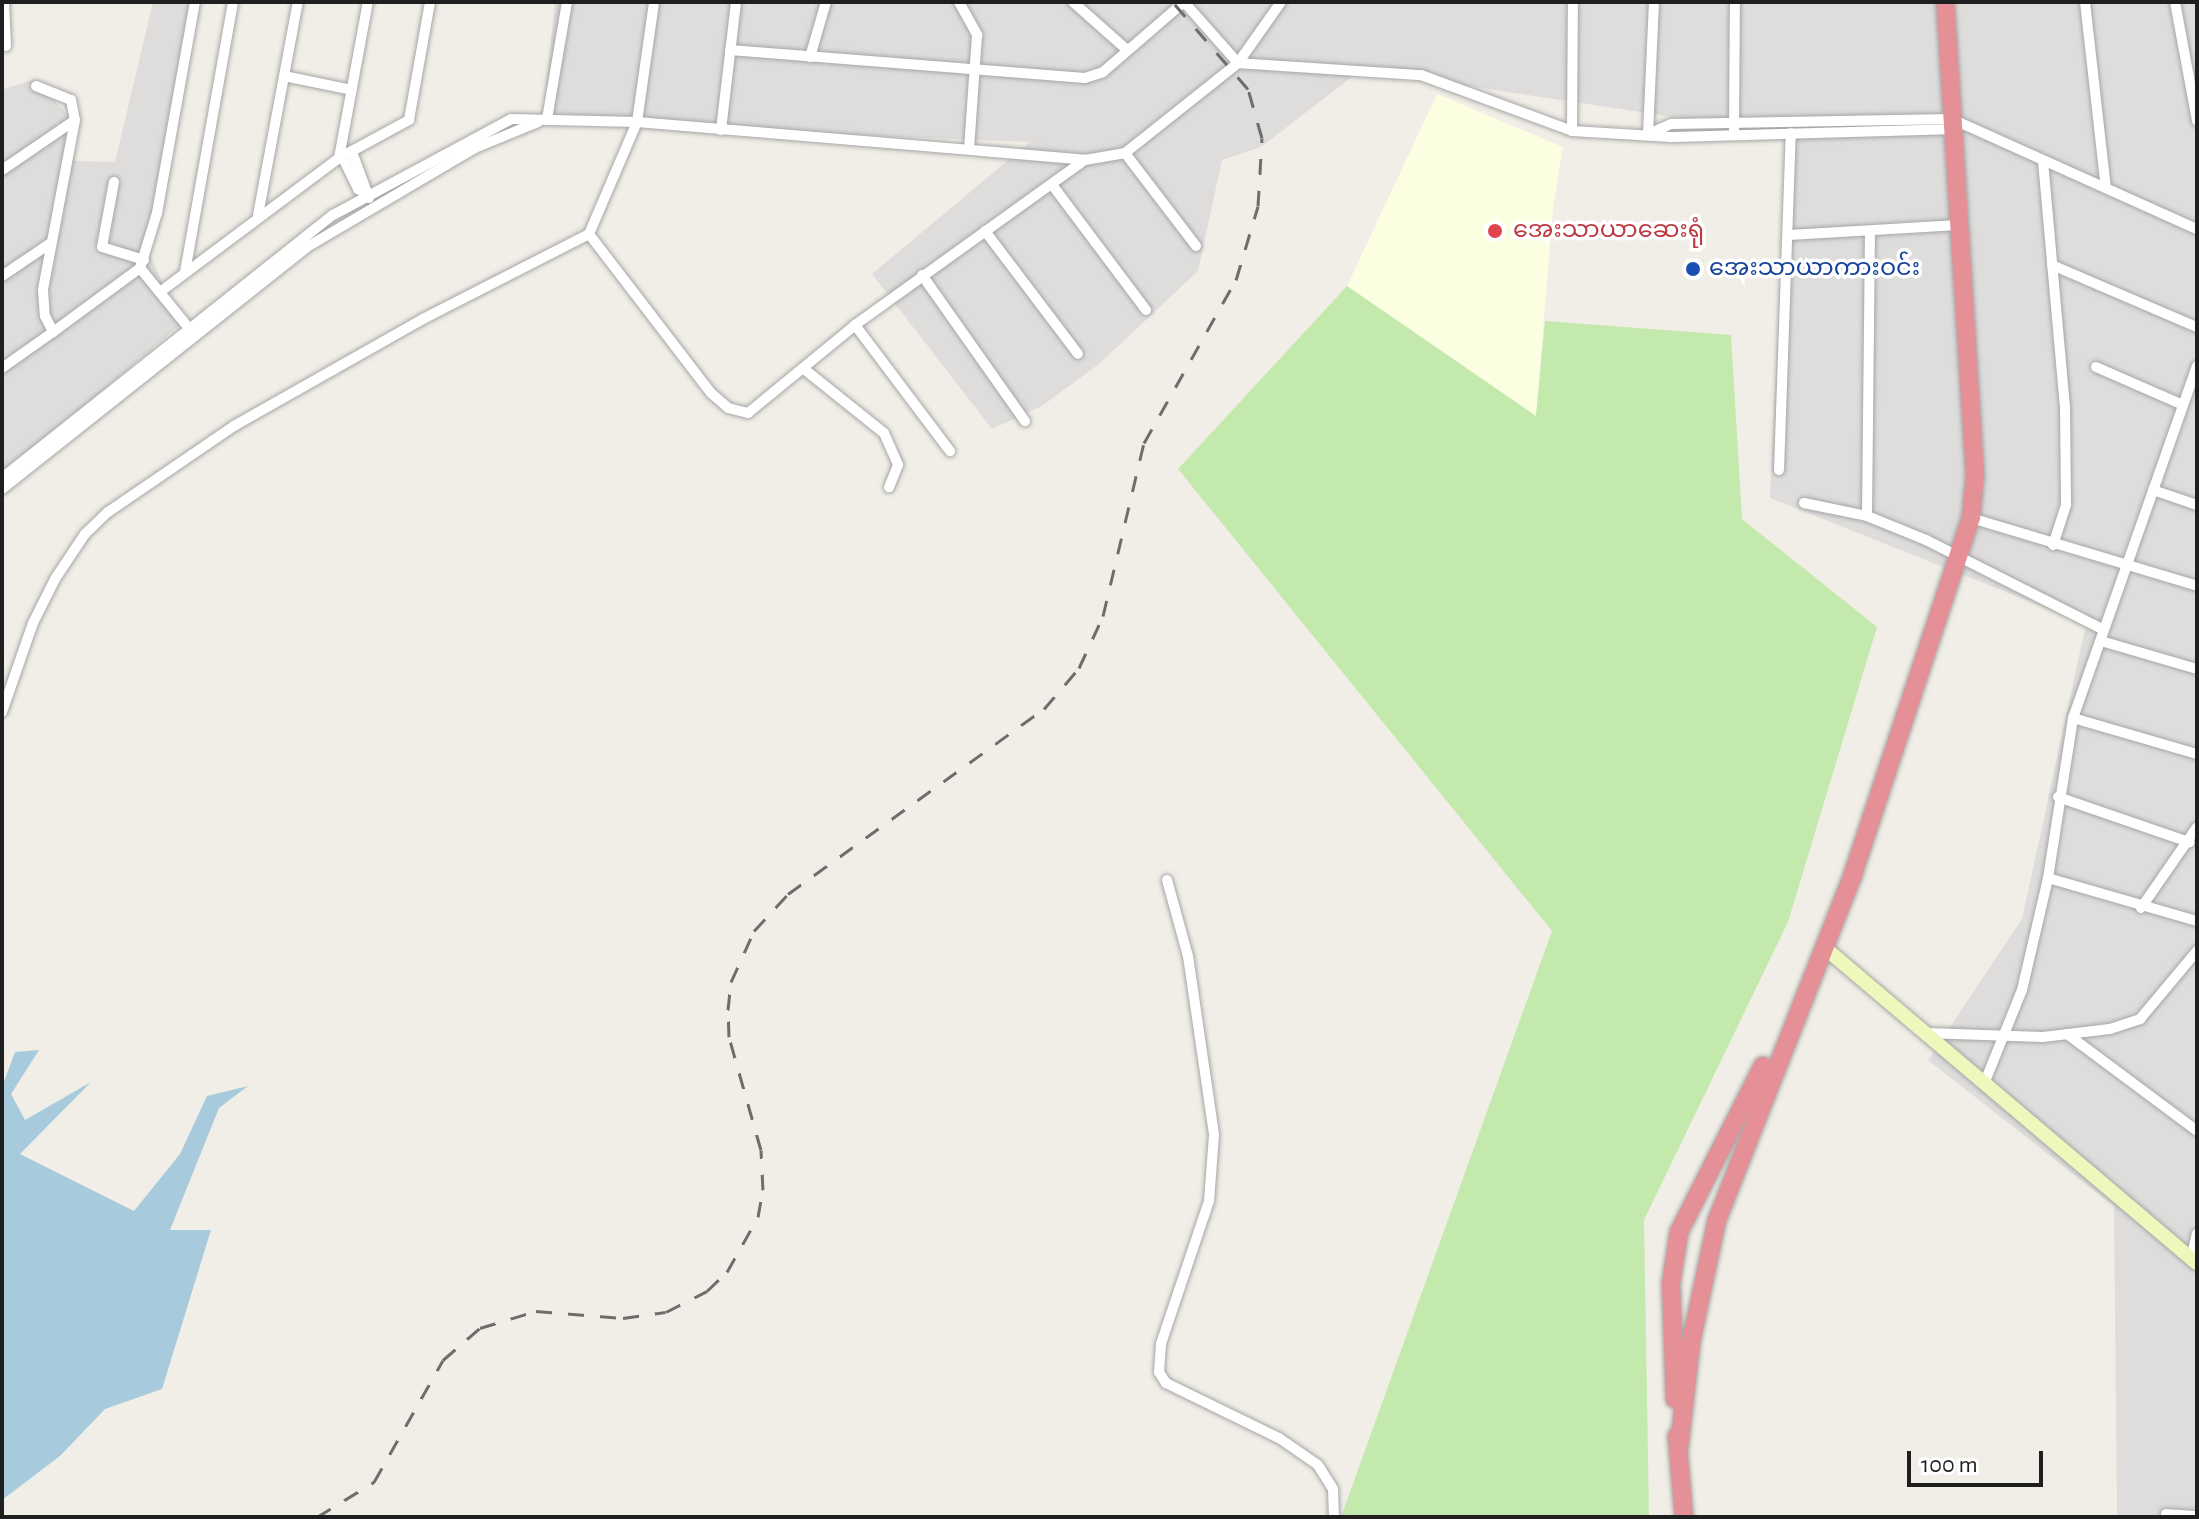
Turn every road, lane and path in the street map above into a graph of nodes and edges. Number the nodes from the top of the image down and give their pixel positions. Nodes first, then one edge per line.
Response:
1 (4, 2) edge
2 (195, 2) edge
3 (233, 2) edge
4 (298, 2) edge
5 (368, 2) edge
6 (430, 2) edge
7 (567, 2) edge
8 (654, 2) edge
9 (736, 2) edge
10 (826, 2) edge
11 (959, 2) edge
12 (1073, 2) edge
13 (1184, 2) edge
14 (1281, 2) edge
15 (1573, 2) edge
16 (1654, 2) edge
17 (1735, 2) edge
18 (1945, 2) edge
19 (2085, 2) edge
20 (2175, 2) edge
21 (6, 46) dead end
22 (730, 50) junction
23 (1127, 50) junction
24 (2184, 51) junction
25 (2197, 51) edge
26 (810, 57) junction
27 (1238, 63) junction
28 (973, 71) junction
29 (284, 76) junction
30 (36, 86) dead end
31 (352, 90) junction
32 (547, 119) junction
33 (75, 120) junction
34 (2197, 121) edge
35 (637, 122) junction
36 (1952, 124) junction
37 (721, 130) junction
38 (1734, 130) junction
39 (1572, 131) junction
40 (1791, 133) junction
41 (1648, 134) junction
42 (969, 149) junction
43 (1125, 153) junction
44 (344, 155) junction
45 (1085, 160) junction
46 (2043, 161) junction
47 (2, 170) edge
48 (114, 182) dead end
49 (1053, 186) junction
50 (2106, 188) junction
51 (370, 200) junction
52 (258, 215) junction
53 (1958, 225) junction
54 (2197, 229) edge
55 (985, 231) junction
56 (1870, 233) junction
57 (589, 234) junction
58 (1790, 235) junction
59 (52, 242) junction
60 (1196, 246) dead end
61 (142, 264) junction
62 (2052, 265) junction
63 (185, 272) junction
64 (922, 275) junction
65 (2, 276) edge
66 (160, 292) junction
67 (1146, 310) dead end
68 (855, 325) junction
69 (2197, 327) edge
70 (53, 332) junction
71 (192, 332) junction
72 (1078, 354) dead end
73 (2197, 366) edge
74 (2096, 367) dead end
75 (2, 368) edge
76 (804, 369) junction
77 (2183, 405) junction
78 (1025, 421) dead end
79 (950, 451) dead end
80 (1779, 470) dead end
81 (2, 478) edge
82 (889, 487) dead end
83 (2, 489) edge
84 (2153, 490) junction
85 (1804, 503) dead end
86 (2197, 505) edge
87 (1867, 516) junction
88 (1971, 518) junction
89 (2053, 545) junction
90 (1959, 560) junction
91 (2125, 567) junction
92 (2197, 586) edge
93 (2102, 636) junction
94 (2197, 669) edge
95 (2, 712) edge
96 (2073, 718) junction
97 (2197, 754) edge
98 (2058, 797) junction
99 (2197, 827) edge
100 (2189, 842) junction
101 (2048, 878) junction
102 (1167, 880) dead end
103 (2141, 908) junction
104 (2197, 921) edge
105 (1825, 948) junction
106 (2197, 951) edge
107 (1795, 1011) junction
108 (1924, 1033) junction
109 (2067, 1034) junction
110 (2004, 1036) junction
111 (1984, 1084) junction
112 (2197, 1131) edge
113 (2197, 1234) edge
114 (2194, 1261) edge
115 (1679, 1448) junction
116 (2166, 1514) dead end
117 (2197, 1516) edge
118 (1334, 1517) edge
119 (1684, 1517) edge

1 - 21 street
2 - 61 street
3 - 63 street
4 - 29 street
5 - 31 street
6 - 44 street
7 - 32 street
8 - 35 street
9 - 22 street
10 - 26 street
11 - 28 street
12 - 23 street
13 - 23 street
13 - 27 street
14 - 27 street
15 - 39 street
16 - 41 street
17 - 38 street
18 - 36 highway
19 - 50 street
20 - 24 street
22 - 26 street
22 - 37 street
23 - 28 street
24 - 25 street
24 - 34 street
26 - 28 street
27 - 39 street
27 - 43 street
28 - 42 street
29 - 31 street
29 - 52 street
30 - 33 street
31 - 44 street
32 - 35 street
32 - 51 street
33 - 47 street
33 - 59 street
35 - 37 street
35 - 57 street
36 - 38 street
36 - 40 street
36 - 46 street
36 - 53 highway
37 - 42 street
38 - 40 street
38 - 41 street
39 - 41 street
40 - 58 street
42 - 45 street
43 - 45 street
43 - 60 street
44 - 51 street
44 - 52 street
45 - 49 street
46 - 50 street
46 - 62 street
48 - 61 street
49 - 55 street
49 - 67 street
50 - 54 street
51 - 71 street
52 - 63 street
53 - 56 street
53 - 88 highway
55 - 64 street
55 - 72 street
56 - 58 street
56 - 87 street
57 - 76 street
57 - 95 street
58 - 80 street
59 - 65 street
59 - 70 street
61 - 66 street
61 - 70 street
62 - 69 street
62 - 89 street
63 - 66 street
64 - 68 street
64 - 78 street
66 - 71 street
68 - 76 street
68 - 79 street
70 - 75 street
71 - 81 street
71 - 83 street
73 - 77 street
74 - 77 street
76 - 82 street
77 - 84 street
84 - 86 street
84 - 91 street
85 - 87 street
87 - 90 street
88 - 89 street
88 - 90 highway
89 - 91 street
90 - 93 street
90 - 105 highway
91 - 92 street
91 - 93 street
93 - 94 street
93 - 96 street
96 - 97 street
96 - 98 street
98 - 100 street
98 - 101 street
99 - 100 street
100 - 103 street
101 - 103 street
101 - 110 street
102 - 118 street
103 - 104 street
105 - 107 highway
105 - 108 main road
106 - 109 street
107 - 115 highway
107 - 115 highway
108 - 110 street
108 - 111 main road
109 - 110 street
109 - 112 street
110 - 111 street
111 - 114 main road
113 - 114 street
115 - 119 highway
116 - 117 street

